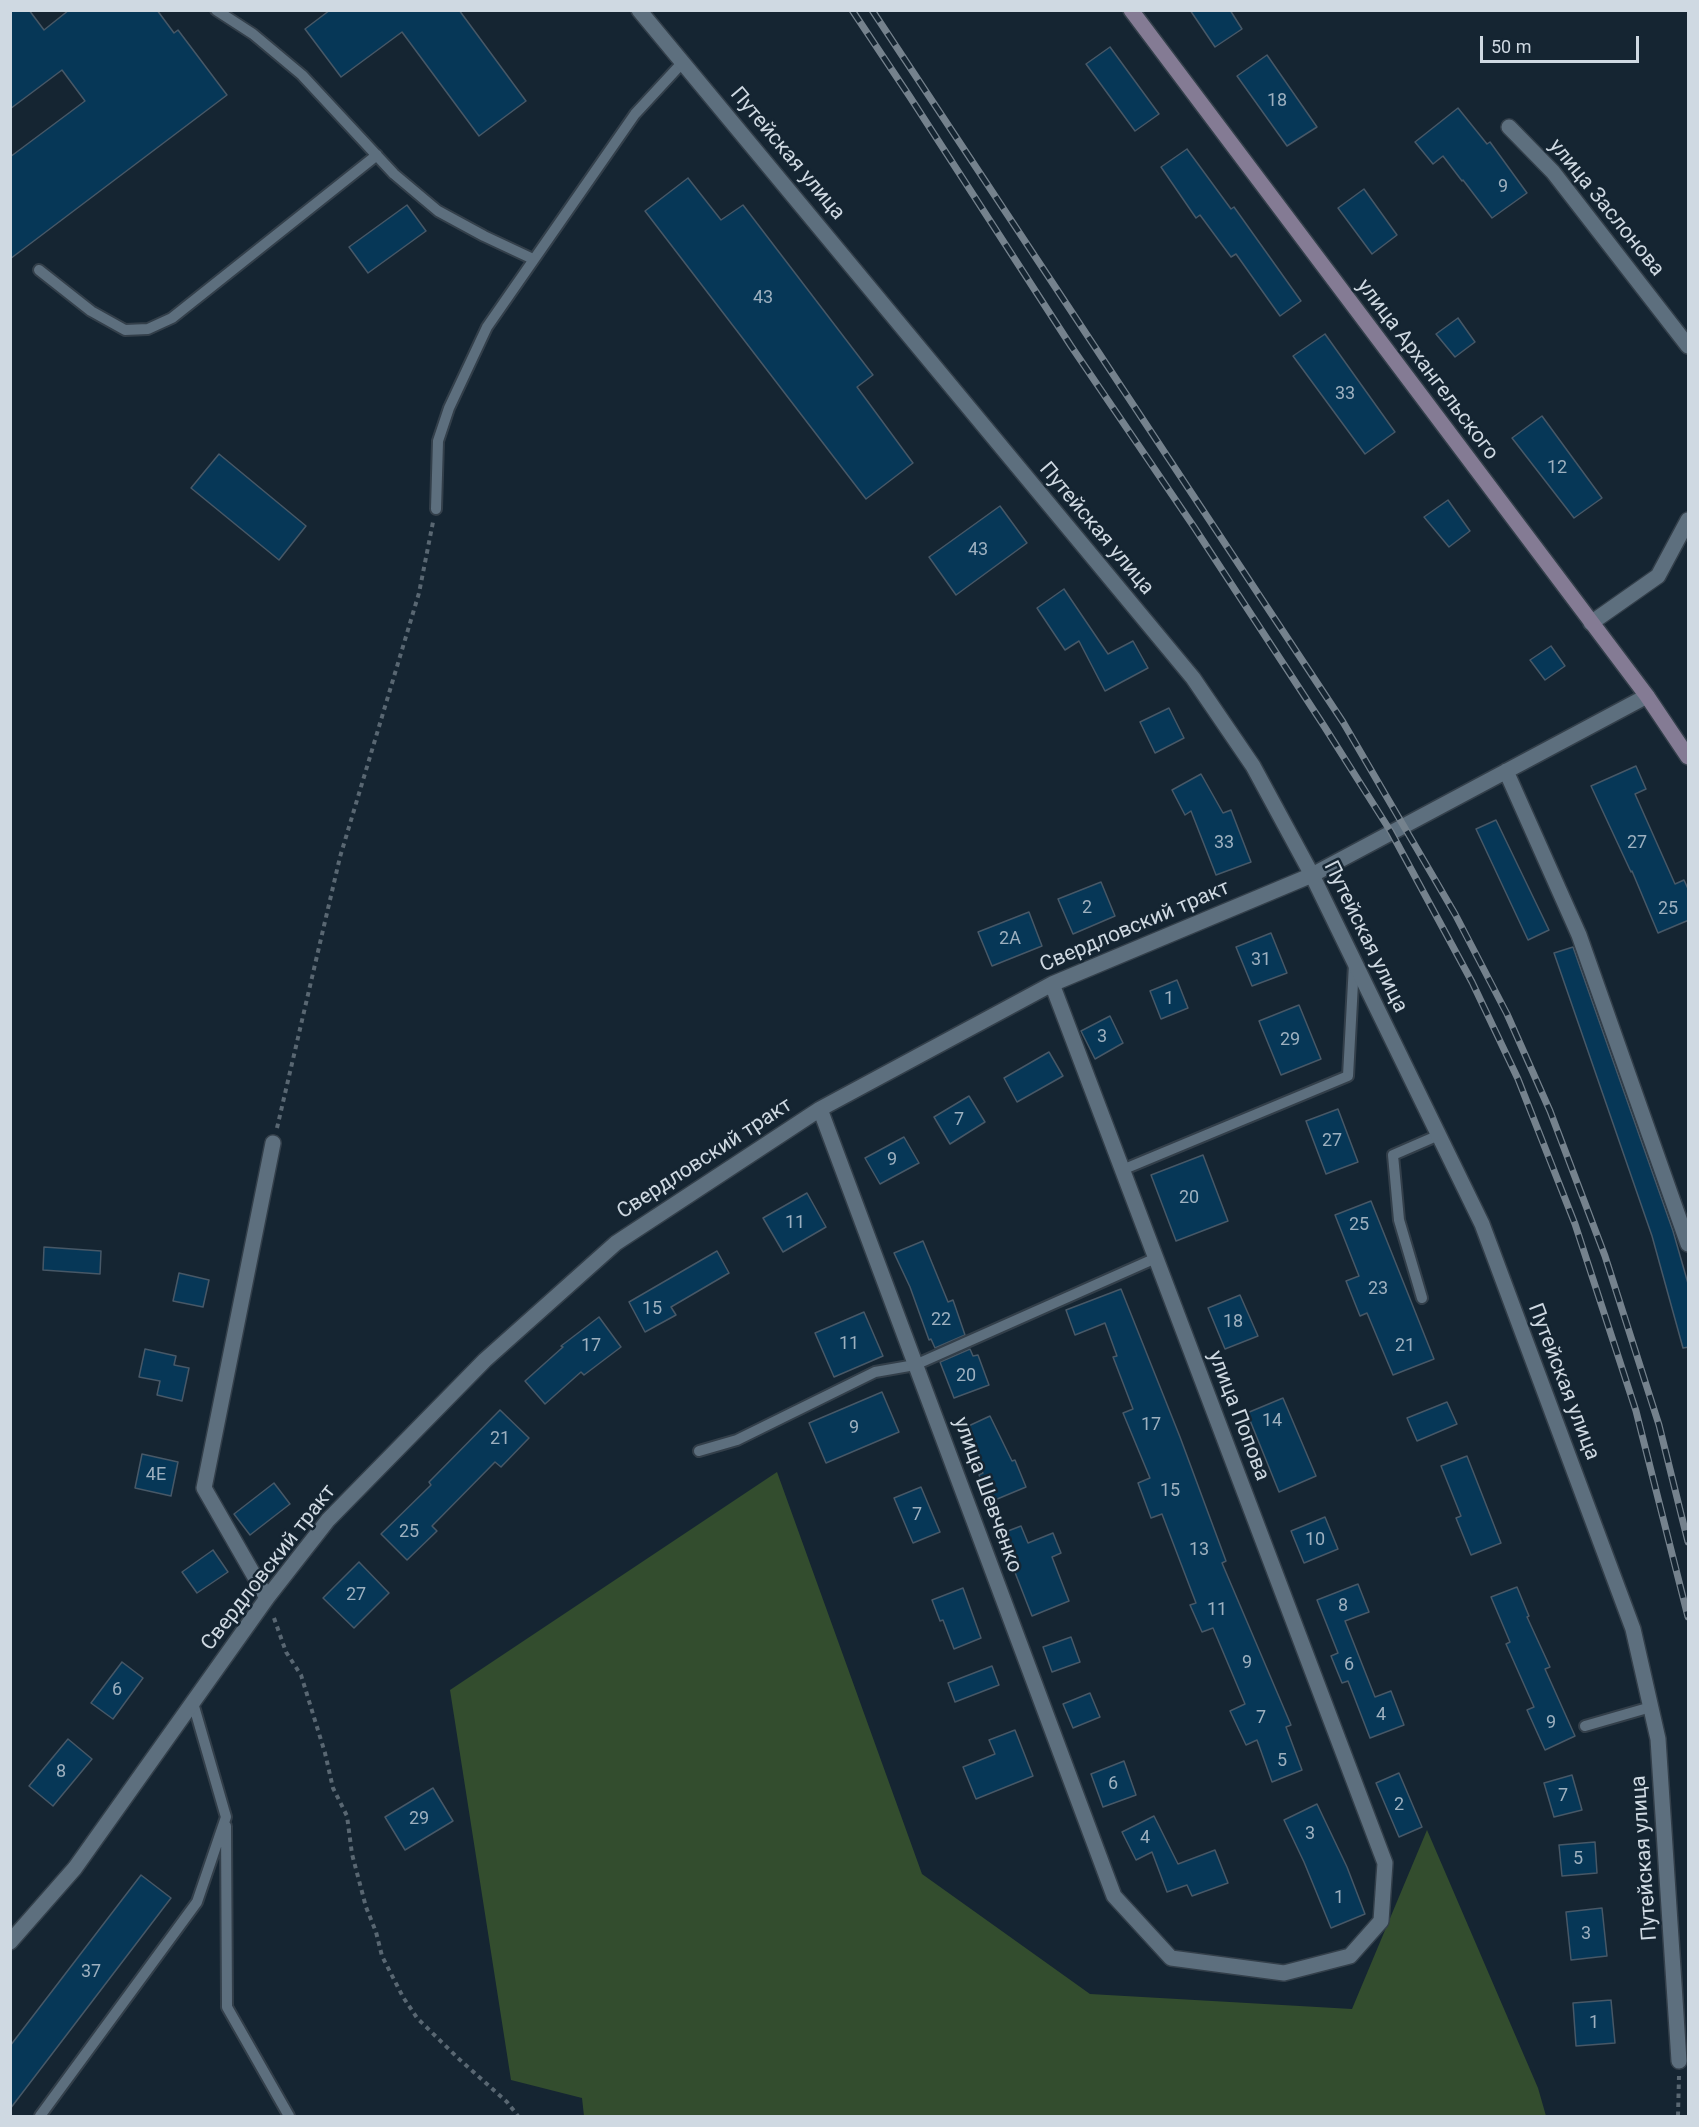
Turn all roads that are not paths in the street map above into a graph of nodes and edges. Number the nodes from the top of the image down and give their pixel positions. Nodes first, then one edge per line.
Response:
1 (216, 10) edge
2 (639, 10) edge
3 (1131, 10) edge
4 (683, 62) junction
5 (1509, 127) dead end
6 (377, 155) junction
7 (533, 259) junction
8 (39, 270) dead end
9 (1689, 346) edge
10 (436, 509) road end
11 (1689, 520) edge
12 (1592, 623) junction
13 (1647, 696) junction
14 (1689, 757) edge
15 (1506, 771) junction
16 (1312, 875) junction
17 (1354, 960) junction
18 (1052, 984) junction
19 (820, 1109) junction
20 (1439, 1135) junction
21 (273, 1143) road end
22 (1122, 1170) junction
23 (1689, 1244) edge
24 (1156, 1258) junction
25 (1422, 1298) dead end
26 (915, 1365) junction
27 (699, 1451) dead end
28 (267, 1598) junction
29 (193, 1703) junction
30 (1651, 1707) junction
31 (1584, 1726) dead end
32 (226, 1817) junction
33 (1114, 1896) joint
34 (10, 1942) edge
35 (1679, 2061) road end
36 (40, 2116) edge
37 (289, 2116) edge

1 - 6 lane
2 - 4 street, Путейская улица
3 - 12 street, улица Архангельского
4 - 7 lane
4 - 16 street, Путейская улица
5 - 9 street, улица Заслонова
6 - 7 lane
6 - 8 lane
7 - 10 lane
11 - 12 street
12 - 13 street, улица Архангельского
13 - 14 street, улица Архангельского
13 - 15 street, Свердловский тракт
15 - 16 street, Свердловский тракт
15 - 23 street
16 - 17 street, Путейская улица
16 - 18 street, Свердловский тракт
17 - 20 street, Путейская улица
17 - 22 lane
18 - 19 street, Свердловский тракт
18 - 22 street, улица Попова
19 - 26 street, улица Шевченко
19 - 28 street, Свердловский тракт
20 - 25 lane
20 - 30 street, Путейская улица
21 - 28 street
22 - 24 street, улица Попова
24 - 26 lane
24 - 33 street, улица Попова
26 - 27 lane
26 - 33 street, улица Шевченко
28 - 29 street, Свердловский тракт
29 - 32 lane
29 - 34 street, Свердловский тракт
30 - 31 lane
30 - 35 street, Путейская улица
32 - 36 lane
32 - 37 lane

